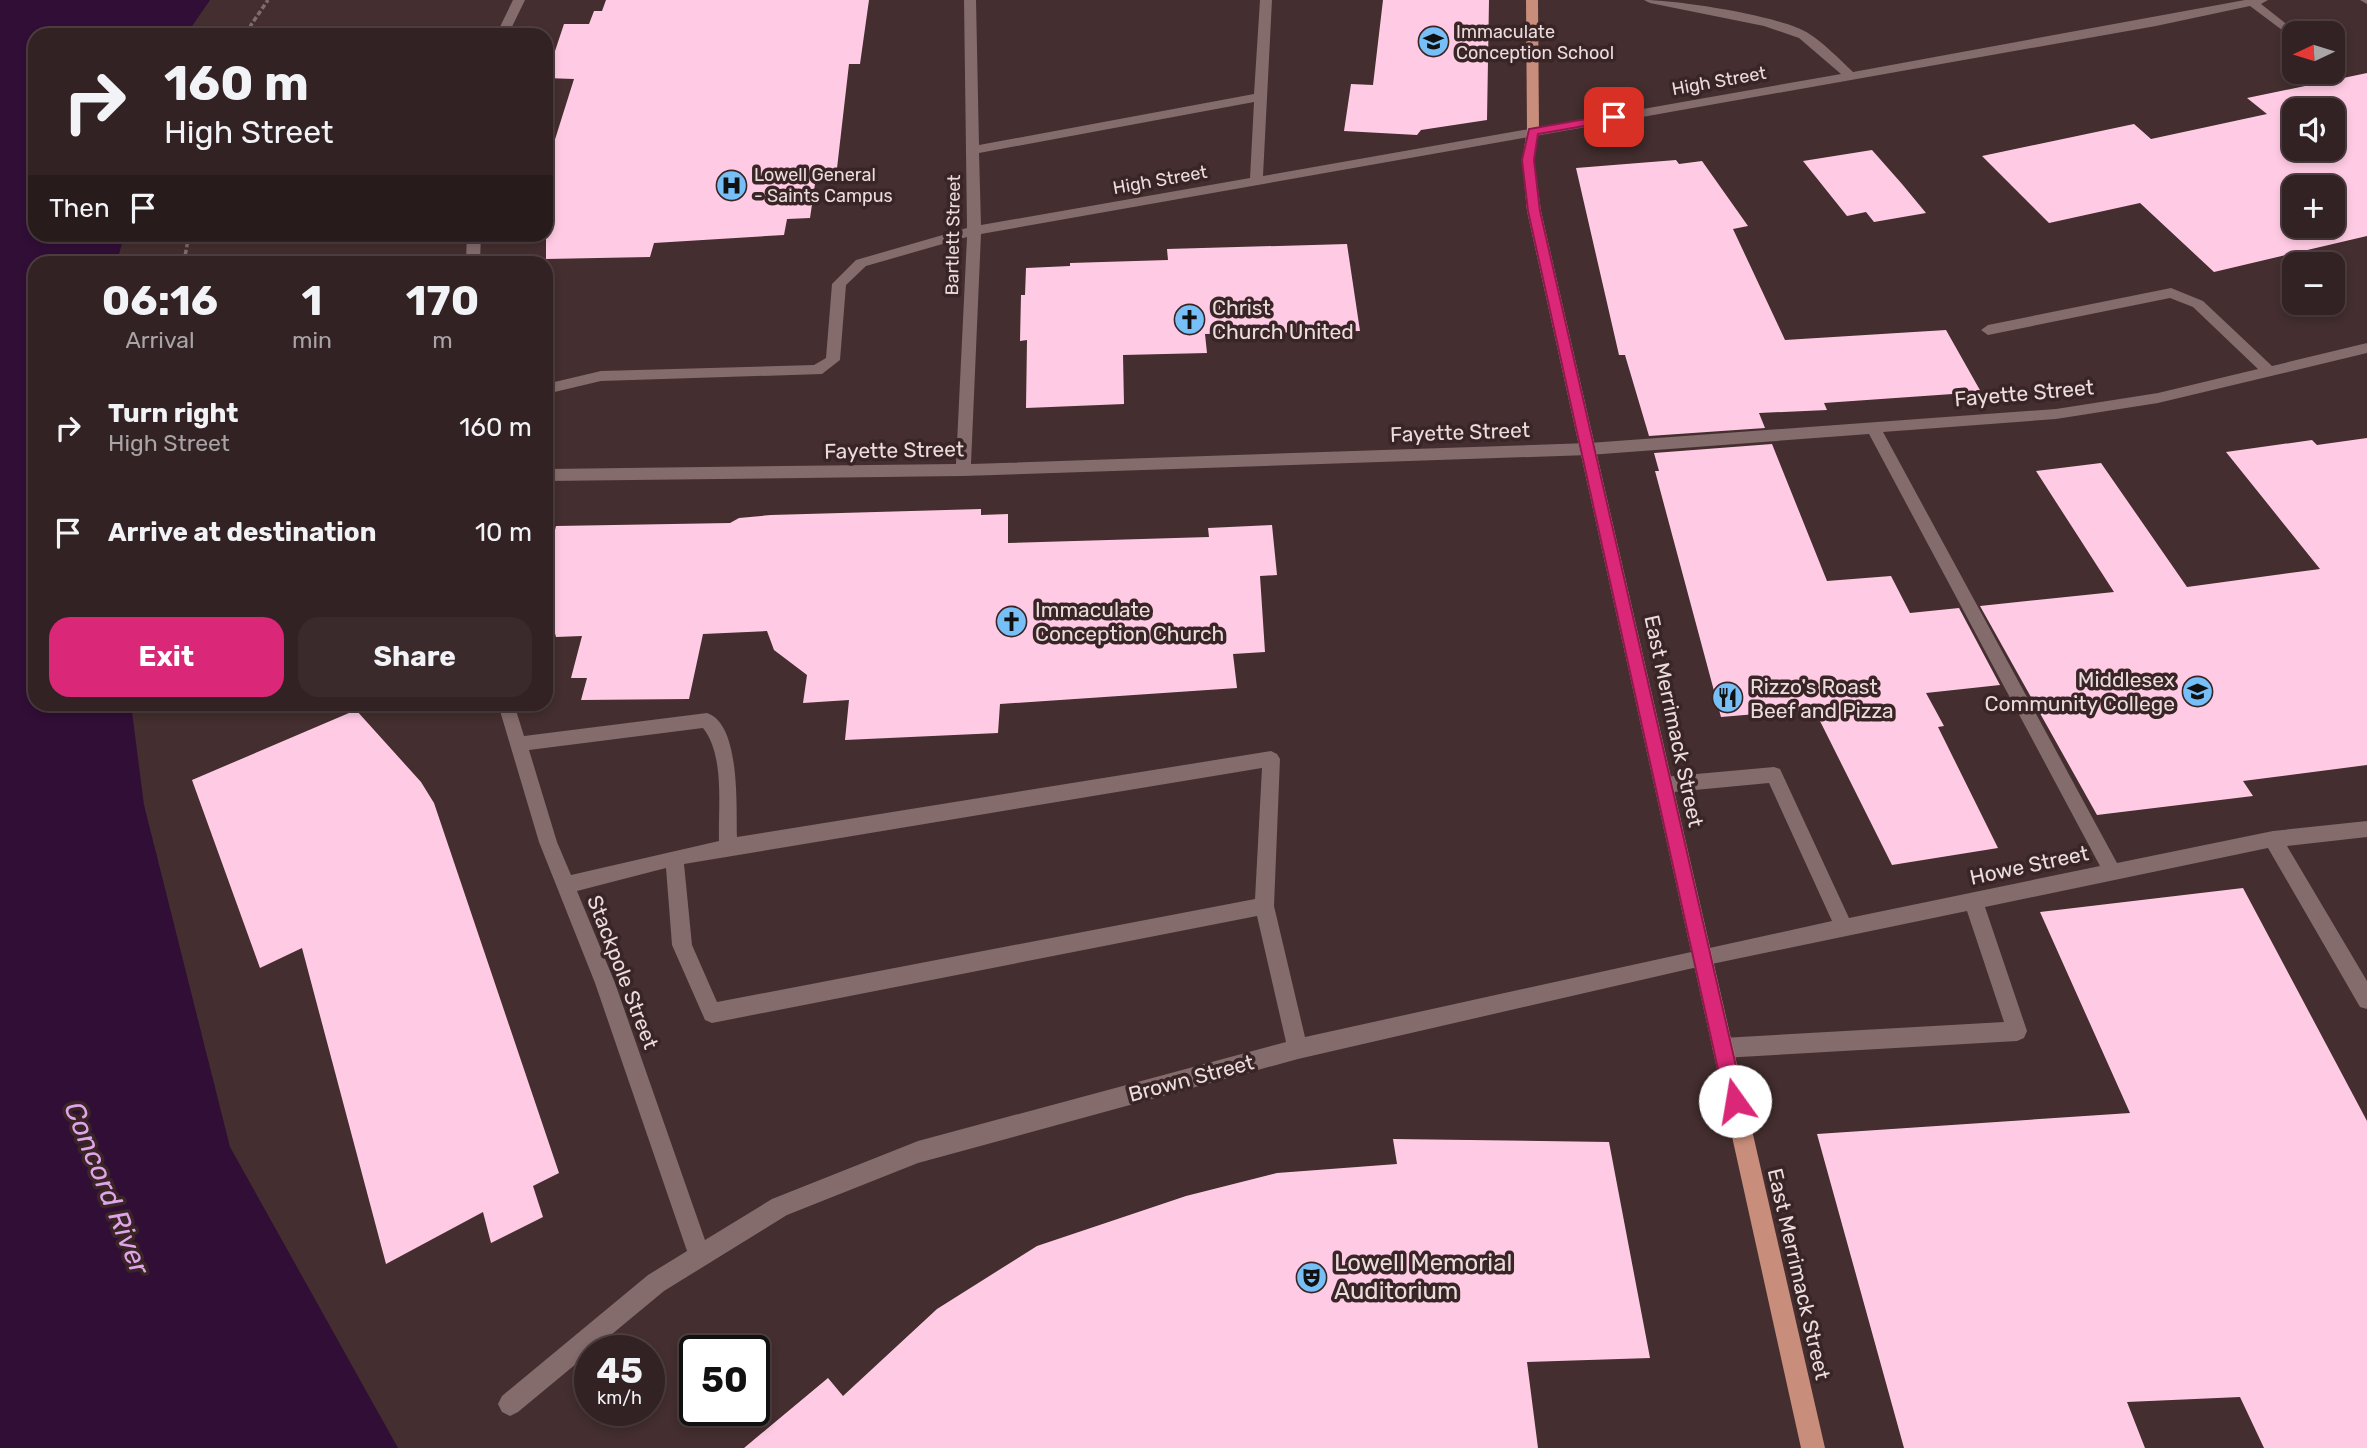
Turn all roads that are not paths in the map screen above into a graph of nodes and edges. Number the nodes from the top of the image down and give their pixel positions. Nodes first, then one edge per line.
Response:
1 (519, 0) edge
2 (970, 0) edge
3 (1266, 0) edge
4 (1532, 0) edge
5 (1650, 0) edge
6 (2257, 1) edge
7 (2282, 25) edge
8 (505, 28) edge
9 (1851, 76) junction
10 (1260, 97) junction
11 (1533, 131) junction
12 (973, 150) junction
13 (1256, 181) junction
14 (974, 231) junction
15 (1988, 330) dead end
16 (2367, 348) edge
17 (2269, 371) junction
18 (553, 387) edge
19 (1873, 427) junction
20 (1589, 449) junction
21 (963, 470) junction
22 (553, 475) edge
23 (508, 711) edge
24 (518, 744) junction
25 (1663, 785) junction
26 (2367, 829) edge
27 (2273, 839) junction
28 (728, 847) junction
29 (674, 858) junction
30 (2112, 871) junction
31 (565, 885) junction
32 (1973, 900) junction
33 (1264, 906) junction
34 (1844, 927) junction
35 (1702, 957) junction
36 (2367, 1000) edge
37 (1723, 1048) junction
38 (1298, 1049) junction
39 (700, 1257) junction
40 (510, 1404) dead end
41 (1813, 1448) edge

1 - 8 street
2 - 12 street, Bartlett Street
3 - 10 street
4 - 11 main road, East Merrimack Street
5 - 9 street
6 - 7 street
6 - 9 street, High Street
9 - 11 street, High Street
10 - 12 street
10 - 13 street
11 - 13 street, High Street
11 - 20 main road, East Merrimack Street
12 - 14 street, Bartlett Street
13 - 14 street, High Street
14 - 18 street, High Street
14 - 21 street, Bartlett Street
15 - 17 street
16 - 17 street, Fayette Street
17 - 19 street, Fayette Street
19 - 20 street, Fayette Street
19 - 30 street
20 - 21 street, Fayette Street
20 - 25 main road, East Merrimack Street
21 - 22 street, Fayette Street
23 - 24 street, Stackpole Street
24 - 28 street
24 - 31 street, Stackpole Street
25 - 34 street
25 - 35 main road, East Merrimack Street
26 - 27 street, Howe Street
27 - 30 street, Howe Street
27 - 36 street
28 - 29 street
28 - 33 street
29 - 31 street
29 - 33 street
30 - 32 street, Howe Street
31 - 39 street, Stackpole Street
32 - 34 street, Howe Street
32 - 37 street
33 - 38 street
34 - 35 street, Howe Street
35 - 37 main road, East Merrimack Street
35 - 38 street, Brown Street
37 - 41 main road, East Merrimack Street
38 - 39 street, Brown Street
39 - 40 street, Brown Street

